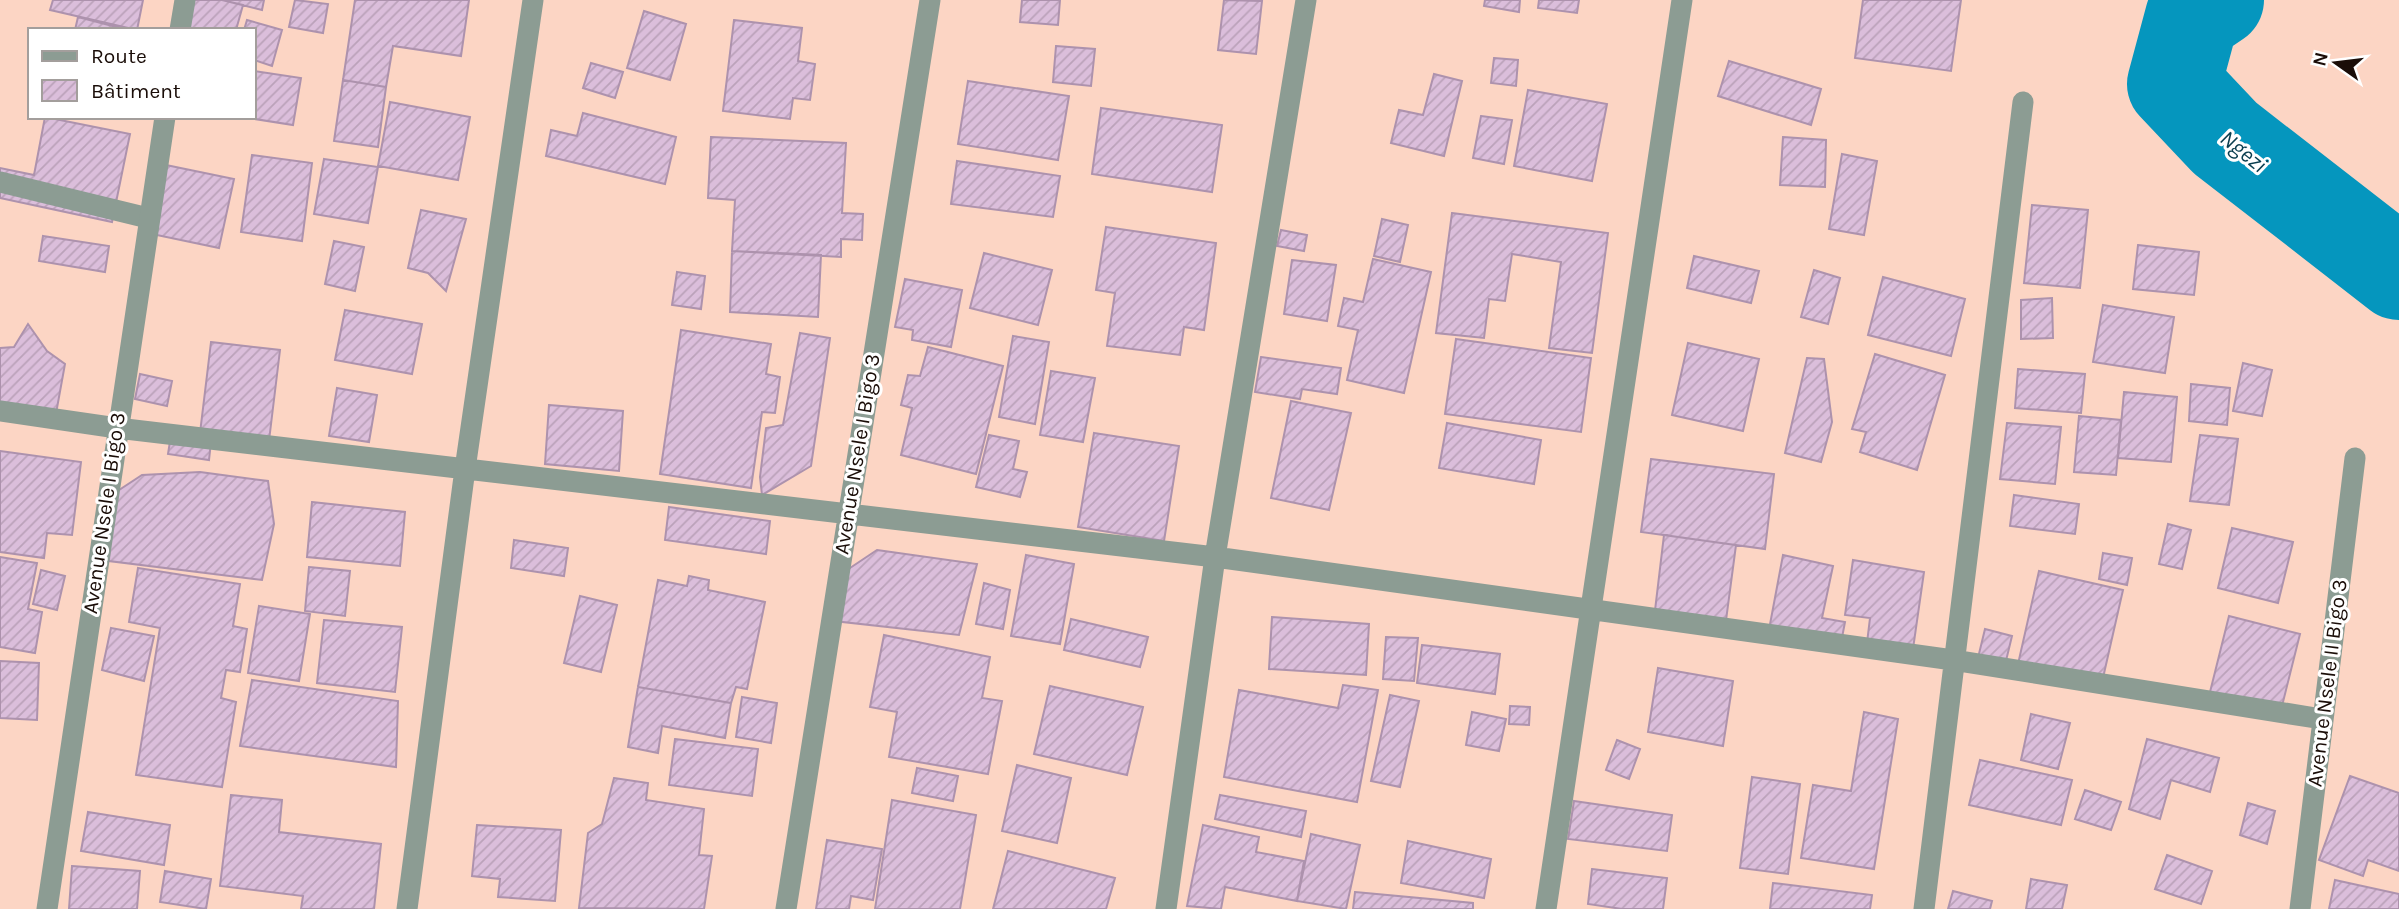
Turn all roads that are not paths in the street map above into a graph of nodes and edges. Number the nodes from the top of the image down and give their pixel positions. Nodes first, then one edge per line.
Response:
1 (185, 0) edge
2 (533, 0) edge
3 (930, 0) edge
4 (1306, 0) edge
5 (1682, 0) edge
6 (180, 28) edge
7 (2023, 102) dead end
8 (165, 119) edge
9 (0, 182) edge
10 (148, 218) junction
11 (0, 411) edge
12 (117, 428) junction
13 (2356, 458) dead end
14 (465, 469) junction
15 (847, 515) junction
16 (1215, 557) junction
17 (1589, 609) junction
18 (1953, 660) junction
19 (2322, 719) junction
20 (47, 909) edge
21 (407, 909) edge
22 (786, 909) edge
23 (1166, 909) edge
24 (1546, 909) edge
25 (1924, 909) edge
26 (2300, 909) edge

1 - 6 street
2 - 14 street
3 - 15 street, Avenue Nsele I Bigo 3
4 - 16 street
5 - 17 street
7 - 18 street
8 - 10 street, Avenue Nsele I Bigo 3
9 - 10 street
10 - 12 street, Avenue Nsele I Bigo 3
11 - 12 street
12 - 14 street
12 - 20 street, Avenue Nsele I Bigo 3
13 - 19 street, Avenue Nsele II Bigo 3
14 - 15 street
14 - 21 street
15 - 16 street
15 - 22 street, Avenue Nsele I Bigo 3
16 - 17 street
16 - 23 street
17 - 18 street
17 - 24 street
18 - 19 street
18 - 25 street
19 - 26 street, Avenue Nsele II Bigo 3

